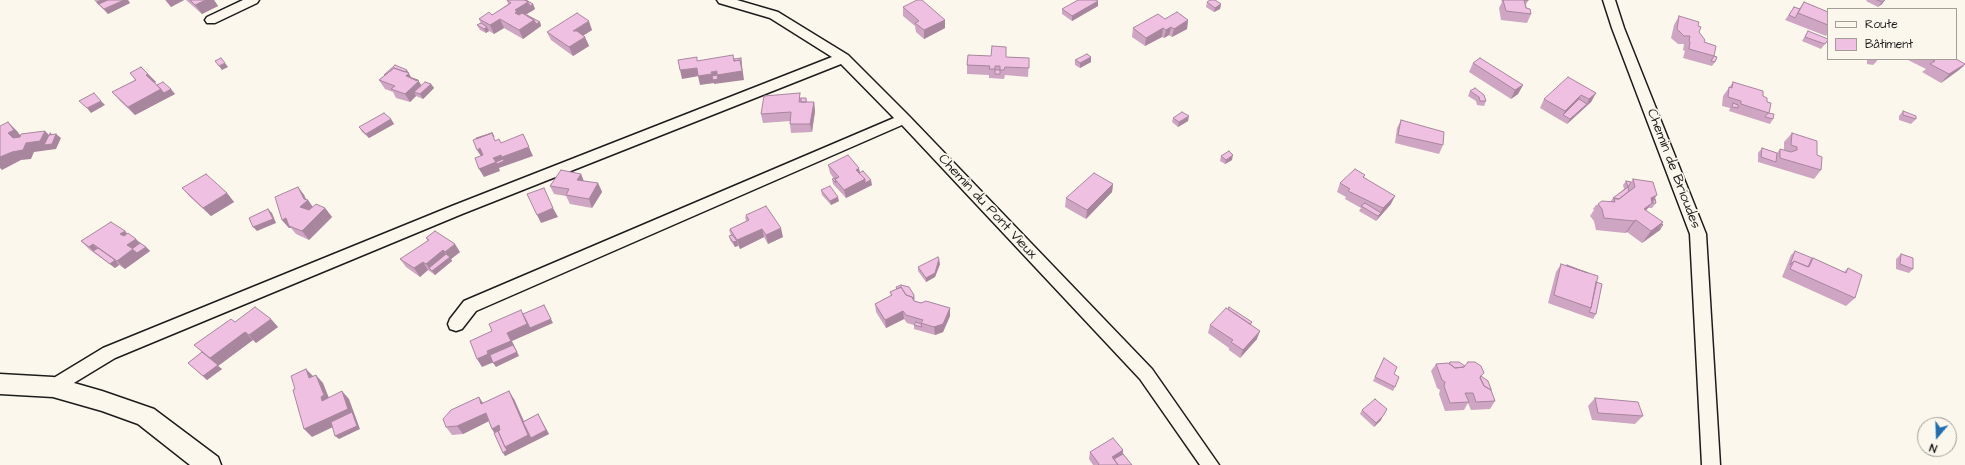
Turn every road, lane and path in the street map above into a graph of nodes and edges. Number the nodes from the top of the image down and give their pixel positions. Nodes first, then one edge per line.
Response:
1 (253, 0) edge
2 (723, 0) edge
3 (1609, 0) edge
4 (212, 20) dead end
5 (843, 58) junction
6 (904, 119) junction
7 (456, 324) dead end
8 (0, 384) edge
9 (53, 387) junction
10 (209, 465) edge
11 (1210, 465) edge
12 (1711, 465) edge

1 - 4 street
2 - 5 street, Chemin du Pont Vieux
3 - 12 street, Chemin de Brioudes
5 - 6 street, Chemin du Pont Vieux
5 - 9 street
6 - 7 street
6 - 11 street, Chemin du Pont Vieux
8 - 9 main road
9 - 10 main road

